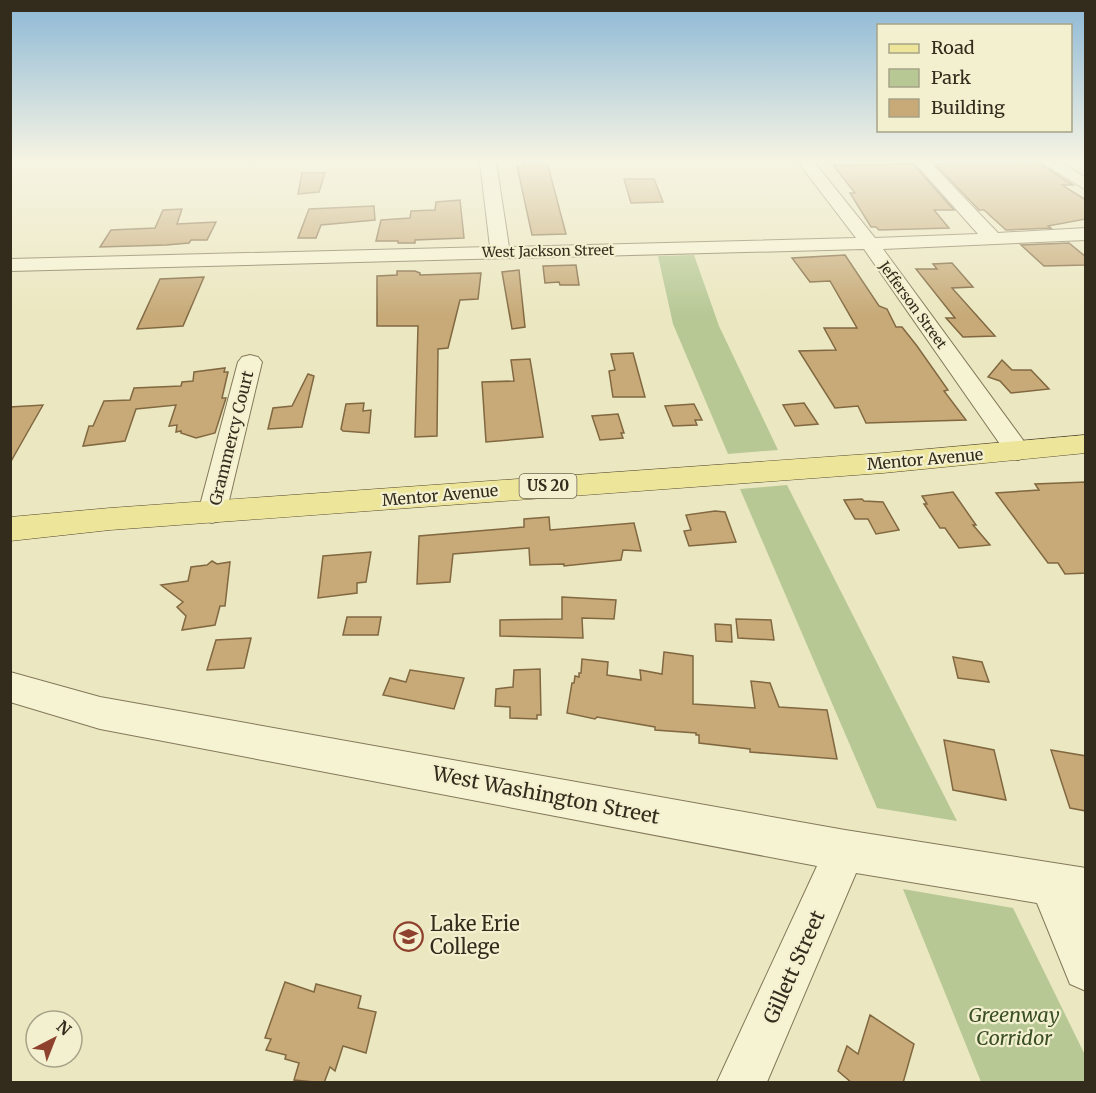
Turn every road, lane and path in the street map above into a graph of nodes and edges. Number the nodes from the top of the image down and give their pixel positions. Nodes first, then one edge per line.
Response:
1 (495, 213) edge
2 (846, 213) edge
3 (969, 213) edge
4 (1086, 234) edge
5 (993, 239) junction
6 (869, 243) junction
7 (500, 252) junction
8 (10, 264) edge
9 (250, 362) dead end
10 (1086, 444) edge
11 (1018, 451) junction
12 (212, 513) junction
13 (10, 529) edge
14 (10, 687) edge
15 (845, 851) junction
16 (1069, 886) edge
17 (1086, 968) edge
18 (742, 1083) edge

1 - 7 street
2 - 6 street, Jefferson Street
3 - 5 street
4 - 5 street, West Jackson Street
5 - 6 street, West Jackson Street
6 - 7 street, West Jackson Street
6 - 11 street, Jefferson Street
7 - 8 street, West Jackson Street
9 - 12 street, Grammercy Court
10 - 11 main road, Mentor Avenue / US 20
11 - 12 main road, Mentor Avenue / US 20
12 - 13 main road, Mentor Avenue / US 20
14 - 15 street, West Washington Street
15 - 16 street, West Washington Street
15 - 18 street, Gillett Street
16 - 17 street

